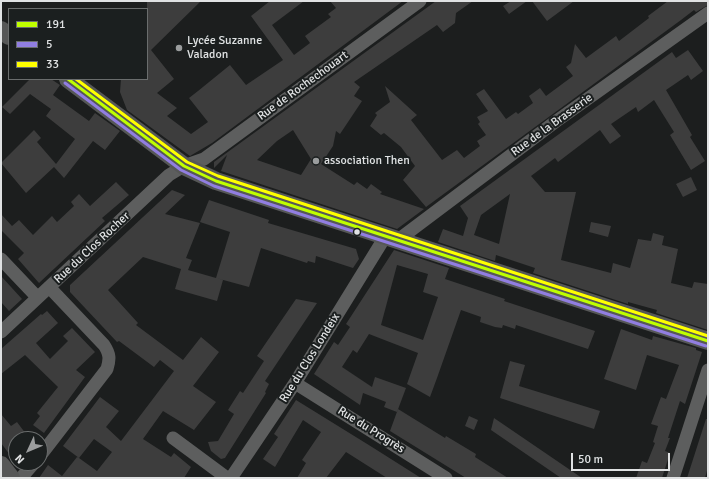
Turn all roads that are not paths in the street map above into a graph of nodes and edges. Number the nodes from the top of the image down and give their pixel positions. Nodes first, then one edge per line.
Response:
1 (420, 1) edge
2 (708, 13) edge
3 (69, 80) edge
4 (184, 166) junction
5 (392, 239) junction
6 (1, 259) edge
7 (50, 287) junction
8 (37, 297) junction
9 (1, 332) edge
10 (708, 341) edge
11 (708, 370) edge
12 (295, 383) junction
13 (173, 438) dead end
14 (48, 446) edge
15 (1, 465) edge
16 (11, 478) edge
17 (227, 478) edge
18 (231, 478) edge
19 (446, 478) edge
20 (673, 478) edge

1 - 4 street, Rue de Rochechouart
2 - 5 street, Rue de la Brasserie
3 - 4 main road
4 - 5 main road
4 - 7 street, Rue du Clos Rocher
5 - 10 main road
5 - 12 street, Rue du Clos Londeix
6 - 8 street
7 - 8 street, Rue du Clos Rocher
7 - 14 street
8 - 9 street, Rue du Clos Rocher
11 - 20 street
12 - 18 street, Rue du Clos Londeix
12 - 19 street, Rue du Progrès
13 - 17 street
15 - 16 main road

